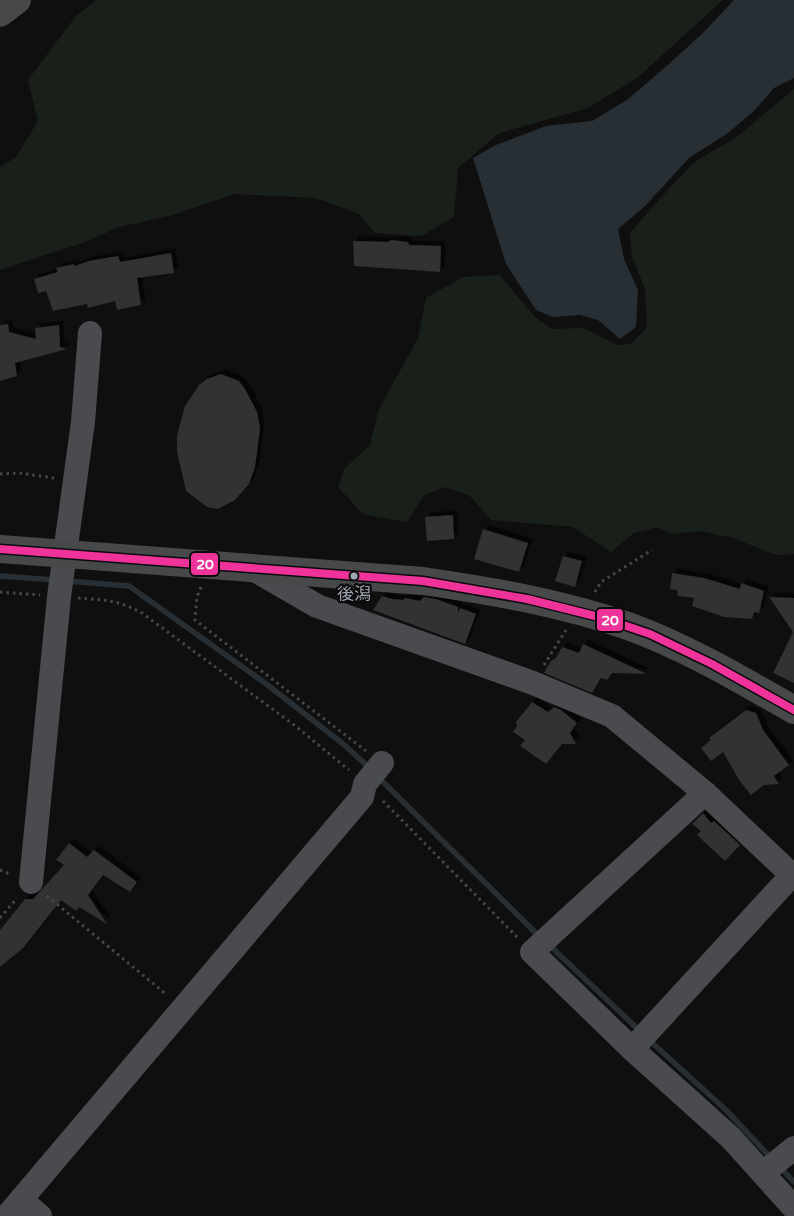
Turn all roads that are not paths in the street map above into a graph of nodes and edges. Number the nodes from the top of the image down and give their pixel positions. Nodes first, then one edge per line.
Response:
1 (17, 0) edge
2 (0, 13) edge
3 (90, 333) dead end
4 (0, 549) edge
5 (65, 554) junction
6 (253, 569) junction
7 (794, 710) edge
8 (382, 763) road end
9 (705, 793) junction
10 (793, 876) edge
11 (31, 882) road end
12 (632, 1049) junction
13 (794, 1148) edge
14 (763, 1173) junction
15 (14, 1208) edge
16 (791, 1210) edge
17 (40, 1216) edge

1 - 2 highway
3 - 5 street
4 - 5 highway
5 - 6 highway
5 - 11 street
6 - 7 highway
6 - 9 street
8 - 15 street
9 - 10 street
9 - 12 street
10 - 12 street
12 - 14 street
13 - 14 street
14 - 16 street
15 - 17 street

